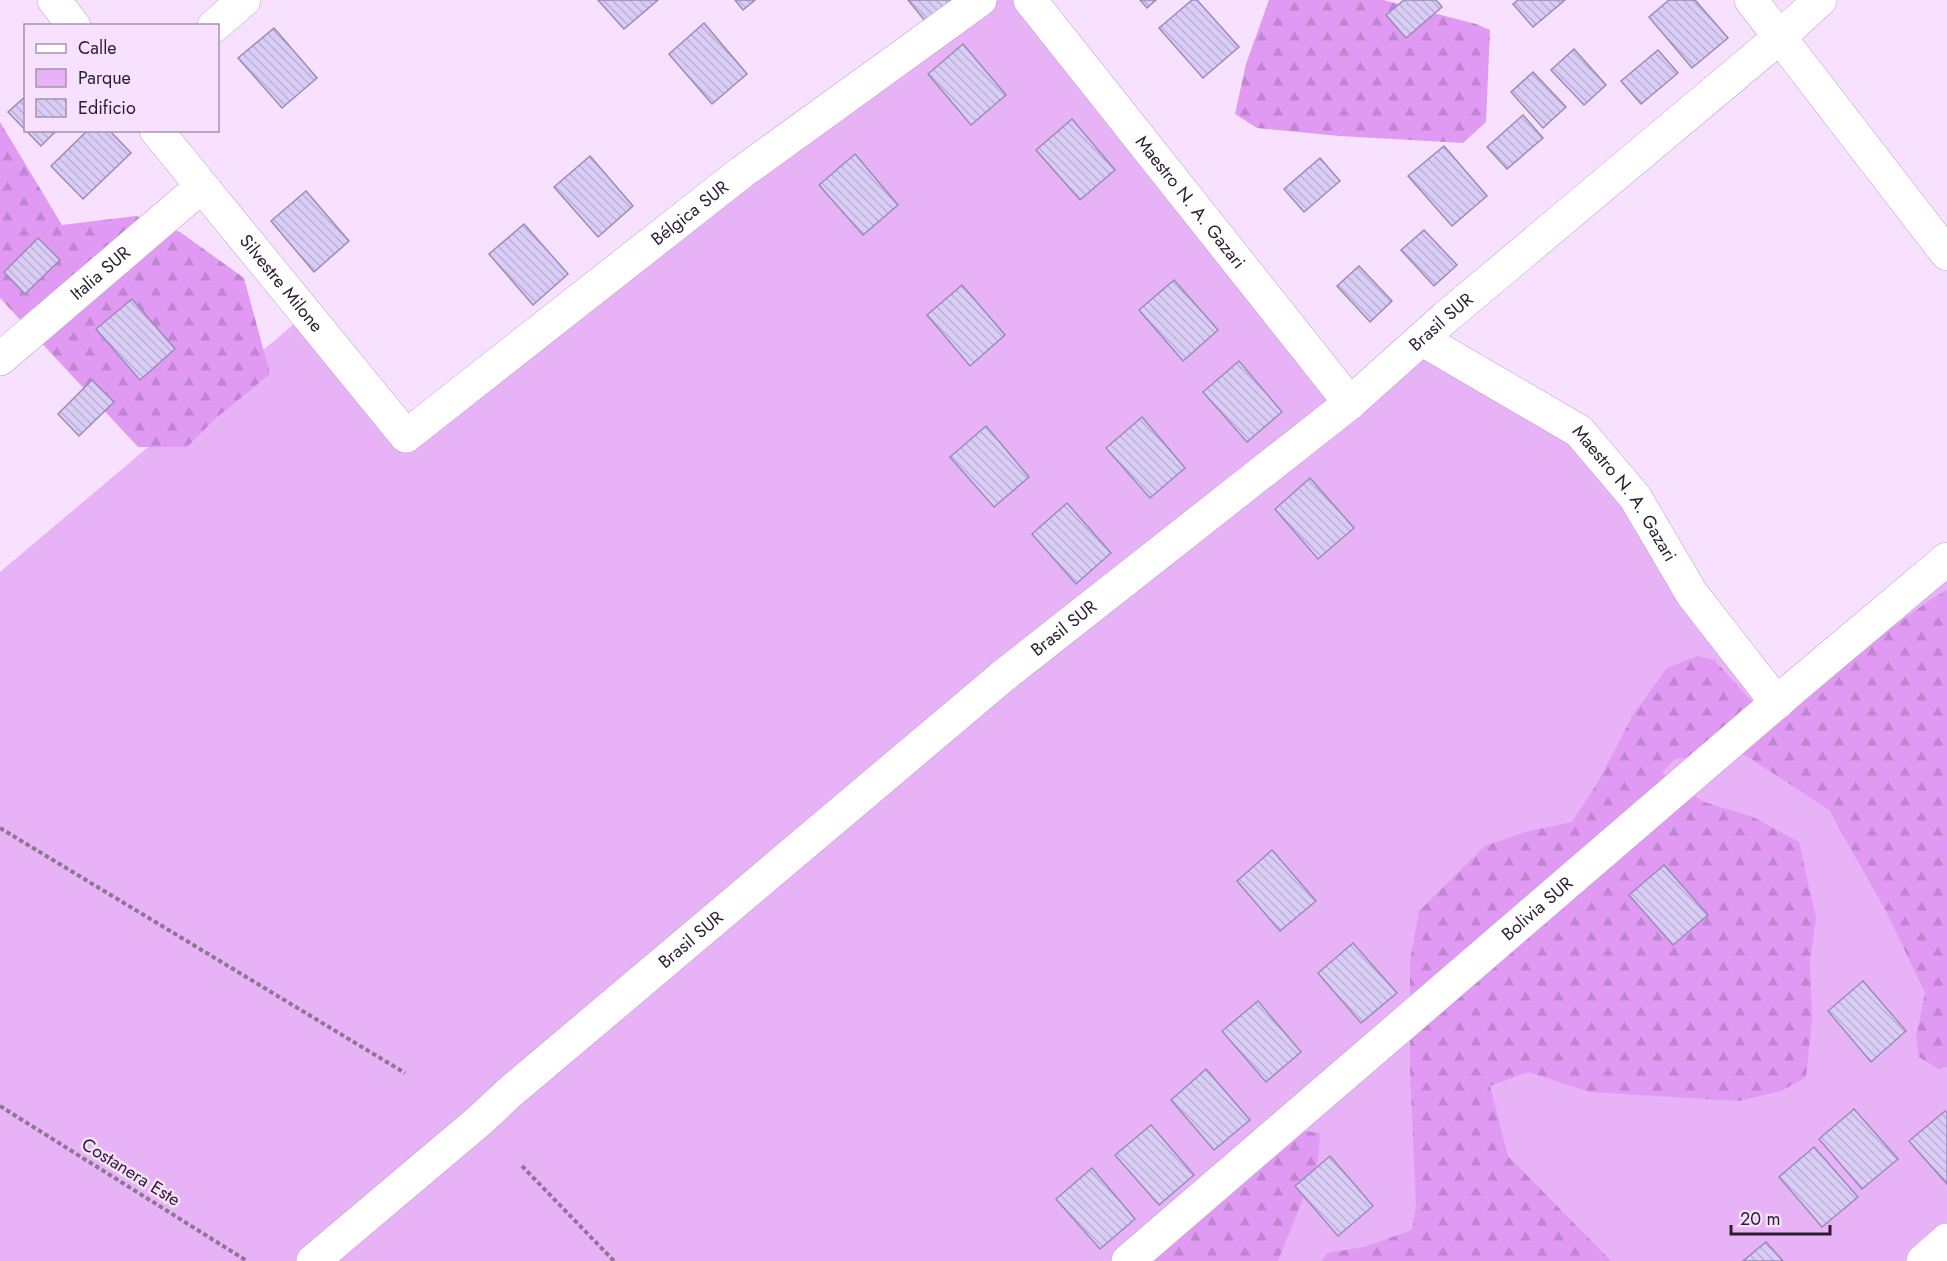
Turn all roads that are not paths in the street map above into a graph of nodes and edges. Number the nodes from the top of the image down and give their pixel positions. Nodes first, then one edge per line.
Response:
1 (54, 0) edge
2 (244, 0) edge
3 (980, 0) edge
4 (1030, 0) edge
5 (1751, 0) edge
6 (1820, 0) edge
7 (72, 24) edge
8 (216, 24) edge
9 (1780, 37) junction
10 (158, 132) edge
11 (201, 187) junction
12 (1947, 254) edge
13 (1423, 340) junction
14 (0, 359) edge
15 (1350, 403) junction
16 (406, 436) joint
17 (1947, 559) edge
18 (1777, 703) junction
19 (1947, 1240) edge
20 (313, 1261) edge
21 (1128, 1261) edge
22 (1923, 1261) edge

1 - 7 street
2 - 8 street
3 - 16 street, Bélgica SUR
4 - 15 street, Maestro N. A. Gazari
5 - 9 street
6 - 9 street, Brasil SUR
9 - 12 street
9 - 13 street, Brasil SUR
10 - 11 street, Silvestre Milone
11 - 14 street, Italia SUR
11 - 16 street, Silvestre Milone
13 - 15 street, Brasil SUR
13 - 18 street, Maestro N. A. Gazari
15 - 20 street, Brasil SUR
17 - 18 street, Bolivia SUR
18 - 21 street, Bolivia SUR
19 - 22 street

